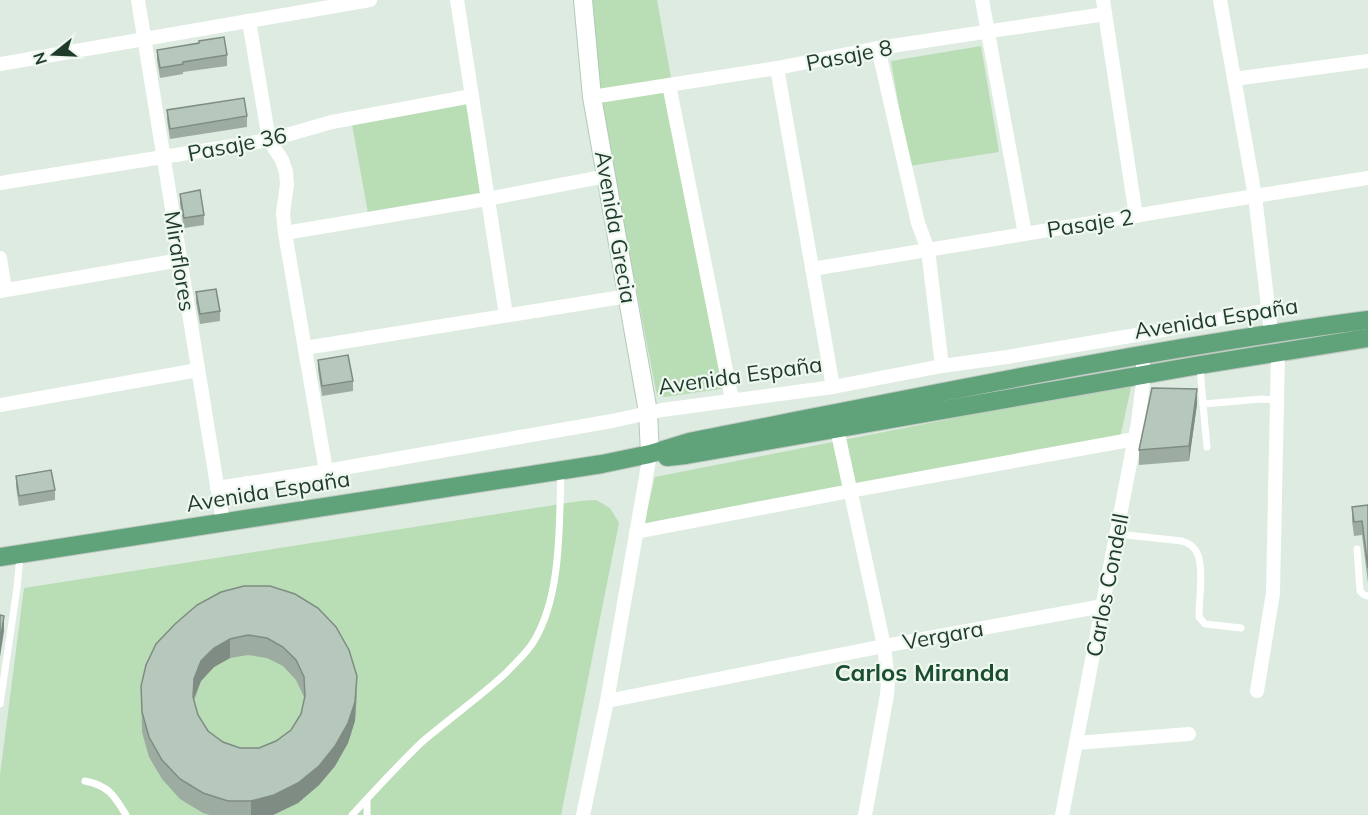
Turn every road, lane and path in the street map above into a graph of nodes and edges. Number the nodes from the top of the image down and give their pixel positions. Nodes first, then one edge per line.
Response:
1 (138, 0) edge
2 (370, 0) edge
3 (457, 0) edge
4 (583, 0) edge
5 (981, 0) edge
6 (1103, 0) edge
7 (1220, 0) edge
8 (1106, 14) junction
9 (249, 21) junction
10 (987, 32) junction
11 (144, 38) junction
12 (878, 48) junction
13 (1368, 61) edge
14 (0, 64) edge
15 (777, 68) junction
16 (1234, 79) junction
17 (669, 85) junction
18 (472, 96) junction
19 (592, 97) junction
20 (269, 140) junction
21 (163, 158) junction
22 (607, 176) junction
23 (1368, 178) edge
24 (0, 183) edge
25 (1254, 196) junction
26 (487, 199) junction
27 (1136, 216) junction
28 (285, 233) junction
29 (1025, 234) junction
30 (928, 250) junction
31 (0, 258) edge
32 (180, 260) junction
33 (812, 269) junction
34 (3, 290) edge
35 (628, 296) junction
36 (1268, 310) junction
37 (506, 315) junction
38 (1368, 320) edge
39 (1271, 332) junction
40 (1368, 338) edge
41 (304, 348) junction
42 (1278, 352) junction
43 (1142, 354) junction
44 (1200, 365) junction
45 (942, 366) junction
46 (198, 370) junction
47 (1143, 375) junction
48 (833, 387) junction
49 (732, 400) junction
50 (1277, 400) junction
51 (1203, 404) junction
52 (0, 405) edge
53 (648, 412) junction
54 (837, 429) junction
55 (1135, 439) junction
56 (1207, 447) dead end
57 (650, 454) junction
58 (561, 470) junction
59 (326, 471) junction
60 (218, 488) junction
61 (850, 491) junction
62 (223, 522) junction
63 (636, 532) junction
64 (1117, 534) junction
65 (1357, 549) dead end
66 (20, 554) junction
67 (0, 557) edge
68 (1368, 596) edge
69 (1103, 606) junction
70 (1241, 628) dead end
71 (884, 646) junction
72 (1257, 691) dead end
73 (607, 700) junction
74 (0, 704) edge
75 (1189, 734) dead end
76 (1076, 743) junction
77 (85, 781) dead end
78 (367, 799) junction
79 (126, 815) edge
80 (352, 815) edge
81 (368, 815) edge
82 (583, 815) edge
83 (865, 815) edge
84 (1062, 815) edge

1 - 11 street, Miraflores
2 - 9 street
3 - 18 street
4 - 19 street, Avenida Grecia
5 - 10 street
6 - 8 street
7 - 16 street
8 - 10 street, Pasaje 8
8 - 27 street
9 - 11 street
9 - 20 street
10 - 12 street, Pasaje 8
10 - 29 street
11 - 14 street
11 - 21 street, Miraflores
12 - 15 street, Pasaje 8
12 - 30 street
13 - 16 street
15 - 17 street, Pasaje 8
15 - 33 street
16 - 25 street
17 - 19 street, Pasaje 8
17 - 49 street
18 - 20 street, Pasaje 36
18 - 26 street
19 - 22 street, Avenida Grecia
20 - 21 street, Pasaje 36
20 - 28 street
21 - 24 street, Pasaje 36
21 - 32 street, Miraflores
22 - 26 street
22 - 35 street, Avenida Grecia
23 - 25 street, Pasaje 2
25 - 27 street, Pasaje 2
25 - 36 street
26 - 28 street
26 - 37 street
27 - 29 street, Pasaje 2
28 - 41 street
29 - 30 street, Pasaje 2
30 - 33 street, Pasaje 2
30 - 45 street
31 - 34 street
32 - 34 street
32 - 46 street, Miraflores
33 - 48 street
35 - 37 street
35 - 53 street, Avenida Grecia
36 - 39 street
36 - 45 street, Avenida España
37 - 41 street
38 - 39 main road, Avenida España
39 - 43 main road, Avenida España
40 - 42 main road, Avenida España
41 - 59 street
42 - 44 main road, Avenida España
42 - 50 street
43 - 47 street, Carlos Condell
43 - 57 main road, Avenida España
44 - 47 main road, Avenida España
44 - 51 lane
45 - 48 street, Avenida España
46 - 52 street
46 - 60 street, Miraflores
47 - 54 main road, Avenida España
47 - 55 street, Carlos Condell
48 - 49 street, Avenida España
49 - 53 street, Avenida España
50 - 51 lane
50 - 72 street
51 - 56 lane
53 - 57 street, Avenida Grecia
53 - 59 street, Avenida España
54 - 57 main road, Avenida España
54 - 61 street
55 - 61 street
55 - 64 street, Carlos Condell
57 - 58 main road, Avenida España
57 - 63 street
58 - 62 main road, Avenida España
58 - 78 lane
59 - 60 street, Avenida España
60 - 62 street, Miraflores
61 - 63 street
61 - 71 street
62 - 66 main road, Avenida España
63 - 73 street
64 - 69 street, Carlos Condell
64 - 70 lane
65 - 68 lane
66 - 67 main road, Avenida España
66 - 74 lane
69 - 71 street, Vergara
69 - 76 street, Carlos Condell
71 - 73 street, Vergara
71 - 83 street
73 - 82 street
75 - 76 street
76 - 84 street, Carlos Condell
77 - 79 lane
78 - 80 lane
78 - 81 lane

